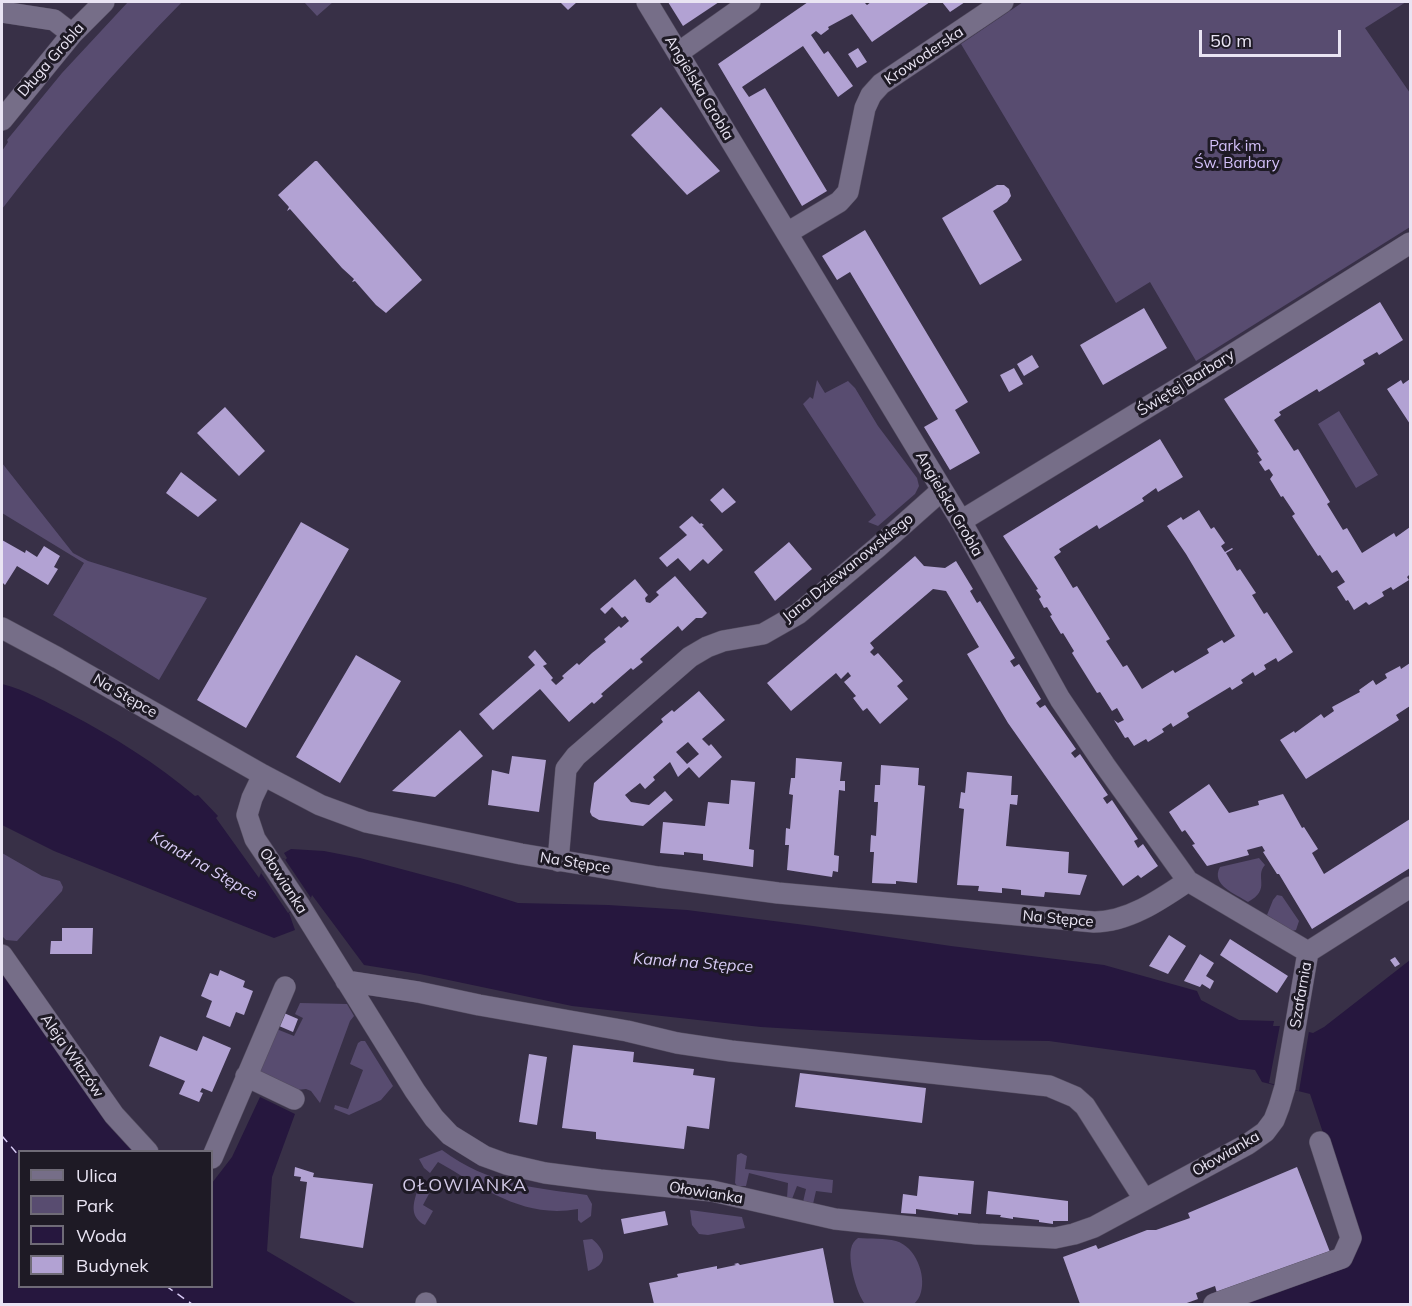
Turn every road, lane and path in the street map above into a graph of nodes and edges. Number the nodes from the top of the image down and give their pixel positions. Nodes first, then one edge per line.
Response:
1 (104, 2) edge
2 (647, 2) edge
3 (750, 2) edge
4 (1003, 2) edge
5 (2, 12) edge
6 (72, 34) junction
7 (678, 53) junction
8 (2, 120) edge
9 (787, 233) junction
10 (1410, 243) edge
11 (942, 490) junction
12 (961, 521) junction
13 (2, 628) edge
14 (262, 775) junction
15 (558, 861) junction
16 (1188, 881) junction
17 (1410, 887) edge
18 (1308, 952) junction
19 (2, 955) edge
20 (346, 981) junction
21 (285, 987) dead end
22 (246, 1076) junction
23 (1285, 1087) joint
24 (294, 1099) dead end
25 (1313, 1140) dead end
26 (146, 1150) edge
27 (213, 1156) edge
28 (1144, 1199) junction
29 (1214, 1305) edge

1 - 6 street, Długa Grobla
2 - 7 street, Angielska Grobla
3 - 7 street
4 - 9 street, Krowoderska
5 - 6 street
6 - 8 street, Długa Grobla
7 - 9 street, Angielska Grobla
9 - 11 street, Angielska Grobla
10 - 12 street, Świętej Barbary
11 - 12 street, Angielska Grobla
11 - 15 street, Jana Dziewanowskiego
12 - 16 street, Angielska Grobla
13 - 14 street, Na Stępce
14 - 15 street, Na Stępce
14 - 20 street, Ołowianka
15 - 16 street, Na Stępce
16 - 18 street, Angielska Grobla
17 - 18 street, Szafarnia
18 - 23 street, Szafarnia
19 - 26 street, Aleja Włazów
20 - 28 street
20 - 28 street, Ołowianka
21 - 22 street
22 - 24 street
22 - 27 street
23 - 28 street, Ołowianka
25 - 29 street

